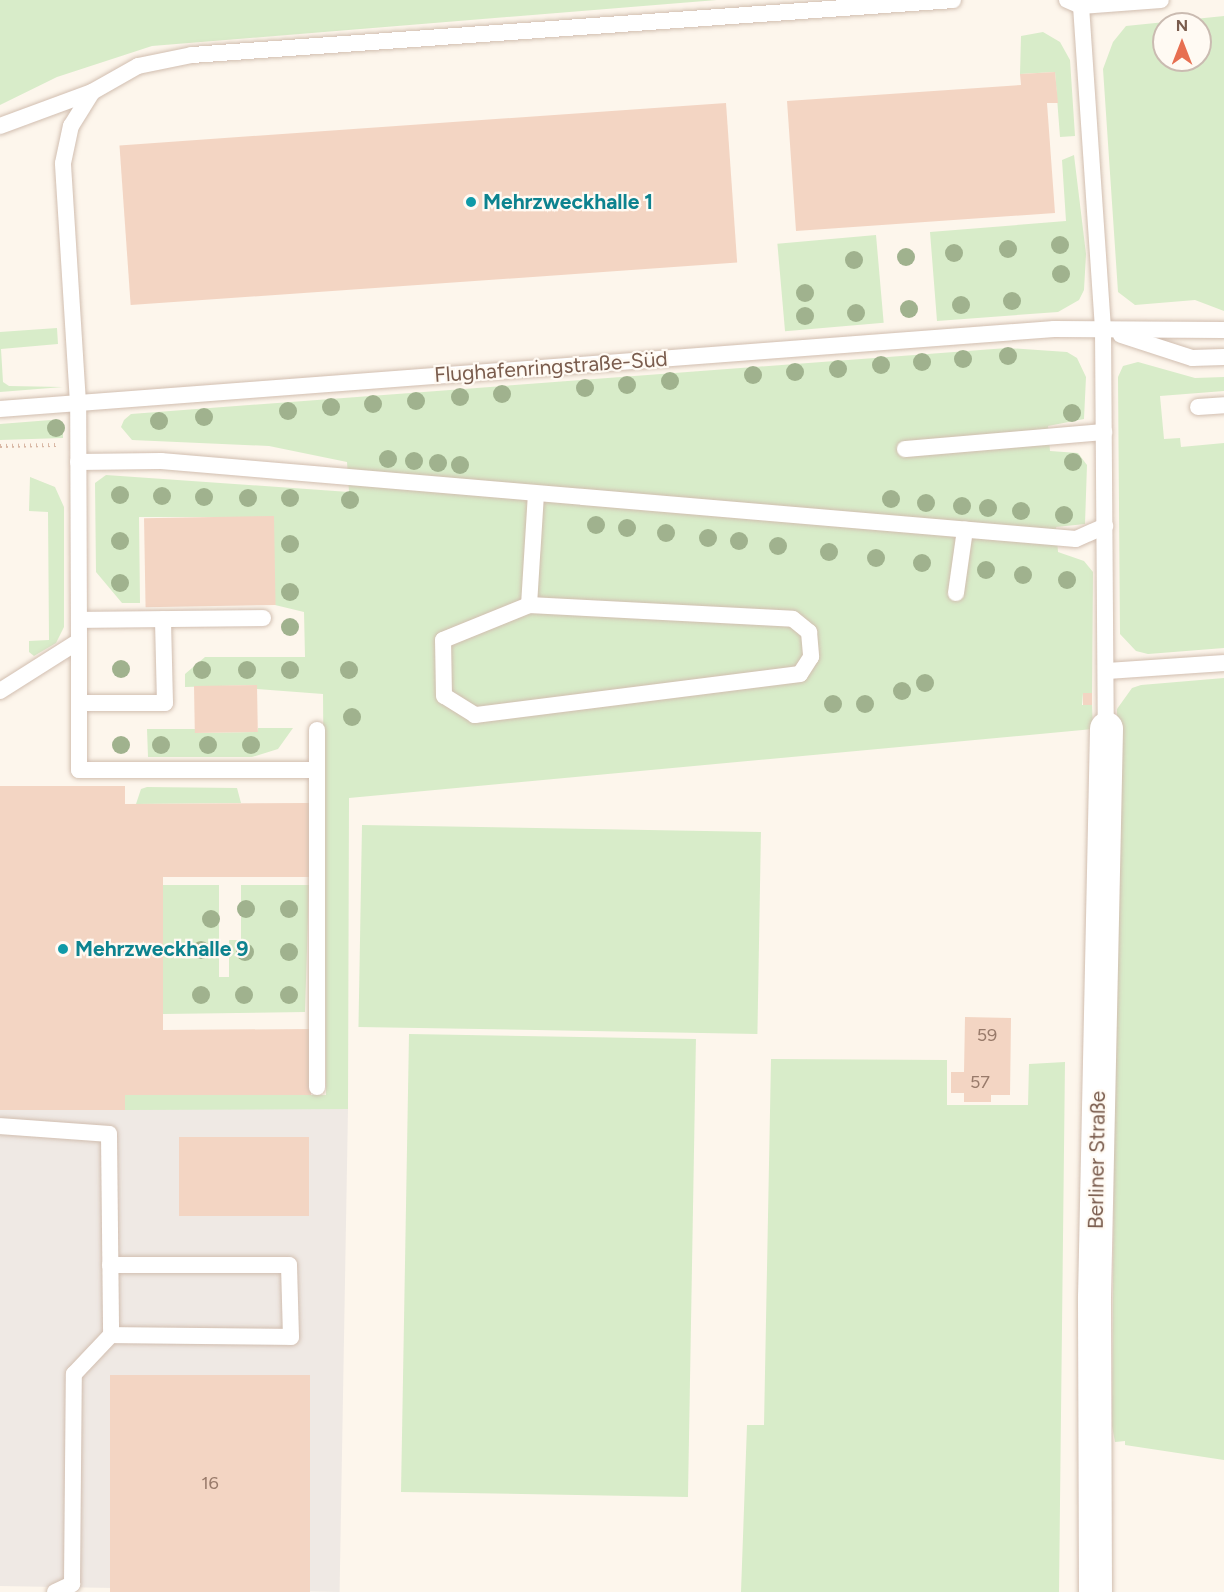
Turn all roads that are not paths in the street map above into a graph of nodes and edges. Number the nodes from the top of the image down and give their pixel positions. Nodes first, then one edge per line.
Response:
1 (952, 0) edge
2 (1161, 0) edge
3 (1074, 3) edge
4 (92, 92) junction
5 (0, 126) edge
6 (1103, 330) junction
7 (1224, 330) edge
8 (1224, 357) edge
9 (78, 403) junction
10 (1224, 405) edge
11 (1198, 407) dead end
12 (0, 408) edge
13 (1104, 432) junction
14 (905, 449) dead end
15 (78, 462) junction
16 (536, 495) junction
17 (1104, 526) junction
18 (965, 530) junction
19 (956, 592) dead end
20 (529, 605) junction
21 (263, 618) dead end
22 (79, 620) junction
23 (163, 620) junction
24 (79, 641) junction
25 (1224, 663) edge
26 (1108, 671) junction
27 (0, 691) edge
28 (79, 703) junction
29 (1106, 728) joint
30 (317, 730) dead end
31 (317, 770) junction
32 (317, 1087) dead end
33 (0, 1126) edge
34 (110, 1265) junction
35 (111, 1335) junction
36 (55, 1592) edge
37 (1095, 1592) edge

1 - 4 lane
2 - 3 lane
3 - 6 lane
4 - 5 lane
4 - 9 lane
6 - 7 lane, Flughafenringstraße-Süd
6 - 8 lane
6 - 9 lane, Flughafenringstraße-Süd
6 - 13 lane
9 - 12 lane, Flughafenringstraße-Süd
9 - 15 lane
10 - 11 lane
13 - 14 lane
13 - 17 lane
15 - 16 lane
15 - 22 lane
16 - 18 lane
16 - 20 lane
17 - 18 lane
17 - 26 lane
18 - 19 lane
20 - 20 lane
21 - 23 lane
22 - 23 lane
22 - 24 lane
23 - 28 lane
24 - 27 lane
24 - 28 lane
25 - 26 lane
26 - 29 lane
28 - 31 lane
29 - 37 street, Berliner Straße
30 - 31 lane
31 - 32 lane
33 - 34 lane
34 - 35 lane
34 - 35 lane
35 - 36 lane

